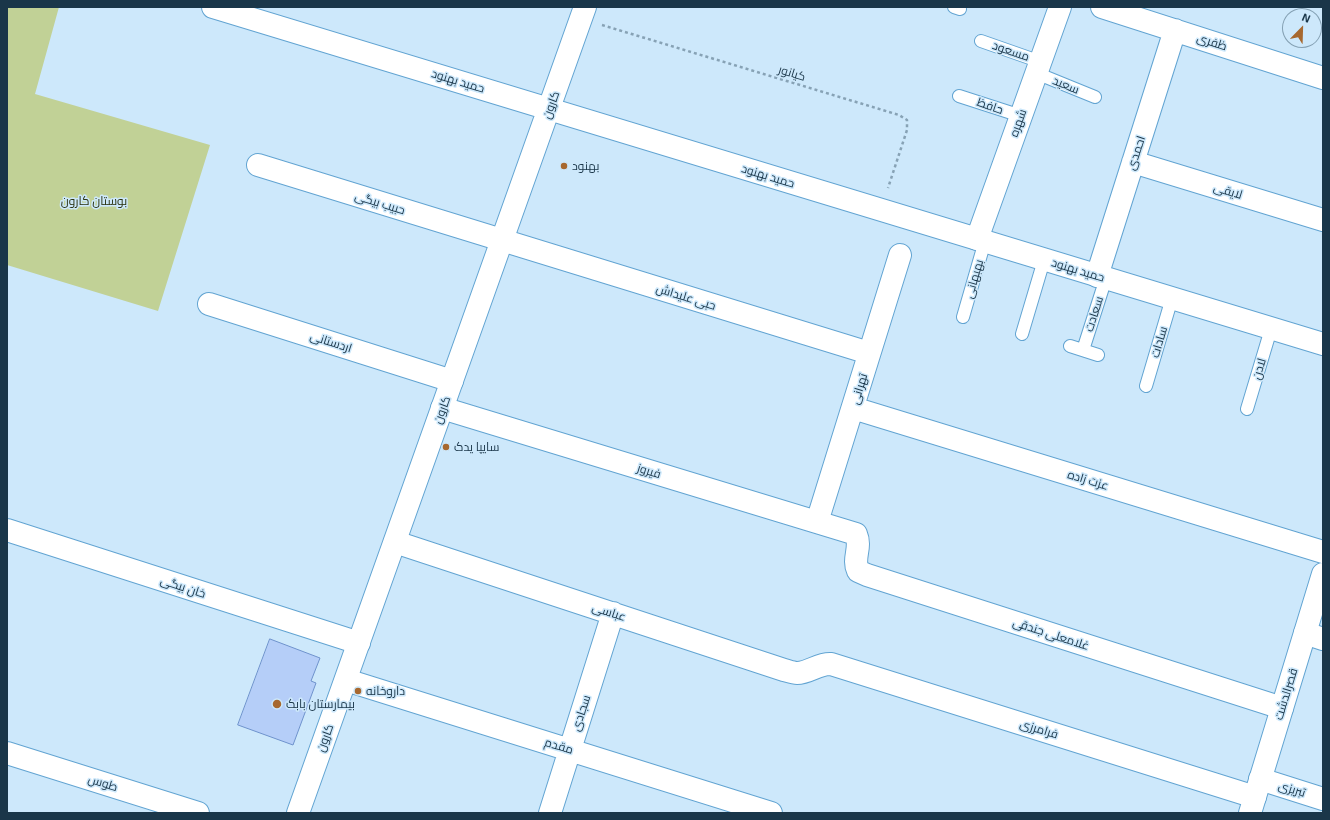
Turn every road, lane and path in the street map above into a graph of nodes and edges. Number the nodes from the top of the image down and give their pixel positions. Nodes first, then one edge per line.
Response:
1 (213, 7) edge
2 (1060, 7) edge
3 (1102, 7) edge
4 (583, 13) edge
5 (1175, 30) junction
6 (981, 41) dead end
7 (1038, 67) junction
8 (1323, 78) edge
9 (959, 96) dead end
10 (1095, 97) dead end
11 (549, 109) junction
12 (1021, 116) junction
13 (1133, 162) junction
14 (258, 165) dead end
15 (880, 210) junction
16 (1323, 220) edge
17 (981, 240) junction
18 (502, 241) junction
19 (900, 255) dead end
20 (1044, 260) junction
21 (1102, 277) junction
22 (1172, 298) junction
23 (209, 304) dead end
24 (963, 317) dead end
25 (1271, 329) junction
26 (1022, 334) dead end
27 (1323, 344) edge
28 (1070, 346) dead end
29 (1083, 350) junction
30 (869, 353) junction
31 (1098, 355) dead end
32 (452, 381) junction
33 (1146, 386) dead end
34 (442, 408) junction
35 (853, 408) junction
36 (1247, 409) dead end
37 (818, 522) junction
38 (7, 530) edge
39 (856, 534) joint
40 (395, 542) junction
41 (1323, 552) edge
42 (1323, 574) edge
43 (613, 613) junction
44 (1314, 636) edge
45 (359, 643) junction
46 (824, 663) joint
47 (346, 680) junction
48 (1282, 708) junction
49 (570, 750) junction
50 (7, 753) edge
51 (1255, 796) edge
52 (1323, 799) edge
53 (198, 813) edge
54 (298, 813) edge
55 (550, 813) edge
56 (771, 813) edge

1 - 11 street, حمید بهنود
2 - 7 street, شهره
3 - 5 street, ظفری
4 - 11 street, کارون
4 - 15 path, کیانور
5 - 8 street, ظفری
5 - 13 street, احمدی
6 - 7 lane, مسعود
7 - 10 lane, سعید
7 - 12 street, شهره
9 - 12 lane, حافظ
11 - 15 street, حمید بهنود
11 - 18 street, کارون
12 - 17 street, شهره
13 - 16 street, لایقی
13 - 21 street, احمدی
14 - 18 street, حبیب بیگی
15 - 17 street, حمید بهنود
17 - 20 street, حمید بهنود
17 - 24 lane, بهبهانی
18 - 30 street, حبی علیداش
18 - 32 street, کارون
19 - 30 street, تهرانی
20 - 21 street, حمید بهنود
20 - 26 lane
21 - 22 street, حمید بهنود
21 - 29 lane, سعادت
22 - 25 street, حمید بهنود
22 - 33 lane, سادات
23 - 32 street, اردستانی
25 - 27 street, حمید بهنود
25 - 36 lane, لادن
28 - 29 lane
29 - 31 lane
30 - 35 street, تهرانی
32 - 34 street, کارون
34 - 37 street, فیروز
34 - 40 street, کارون
35 - 37 street, تهرانی
35 - 41 street, عزت زاده
37 - 39 street, فیروز
38 - 45 street, خان بیگی
39 - 48 street, غلامعلی جندقی
40 - 43 street, عباسی
40 - 45 street, کارون
42 - 44 street, قصرالدشت
43 - 46 street, عباسی
43 - 49 street, سجادی
44 - 48 street, قصرالدشت
45 - 47 street, کارون
46 - 51 street, فرامرزی
47 - 49 street, مقدم
47 - 54 street, کارون
48 - 51 street, قصرالدشت
49 - 55 street, سجادی
49 - 56 street, مقدم
50 - 53 street, طوس
51 - 52 street, تبریزی

